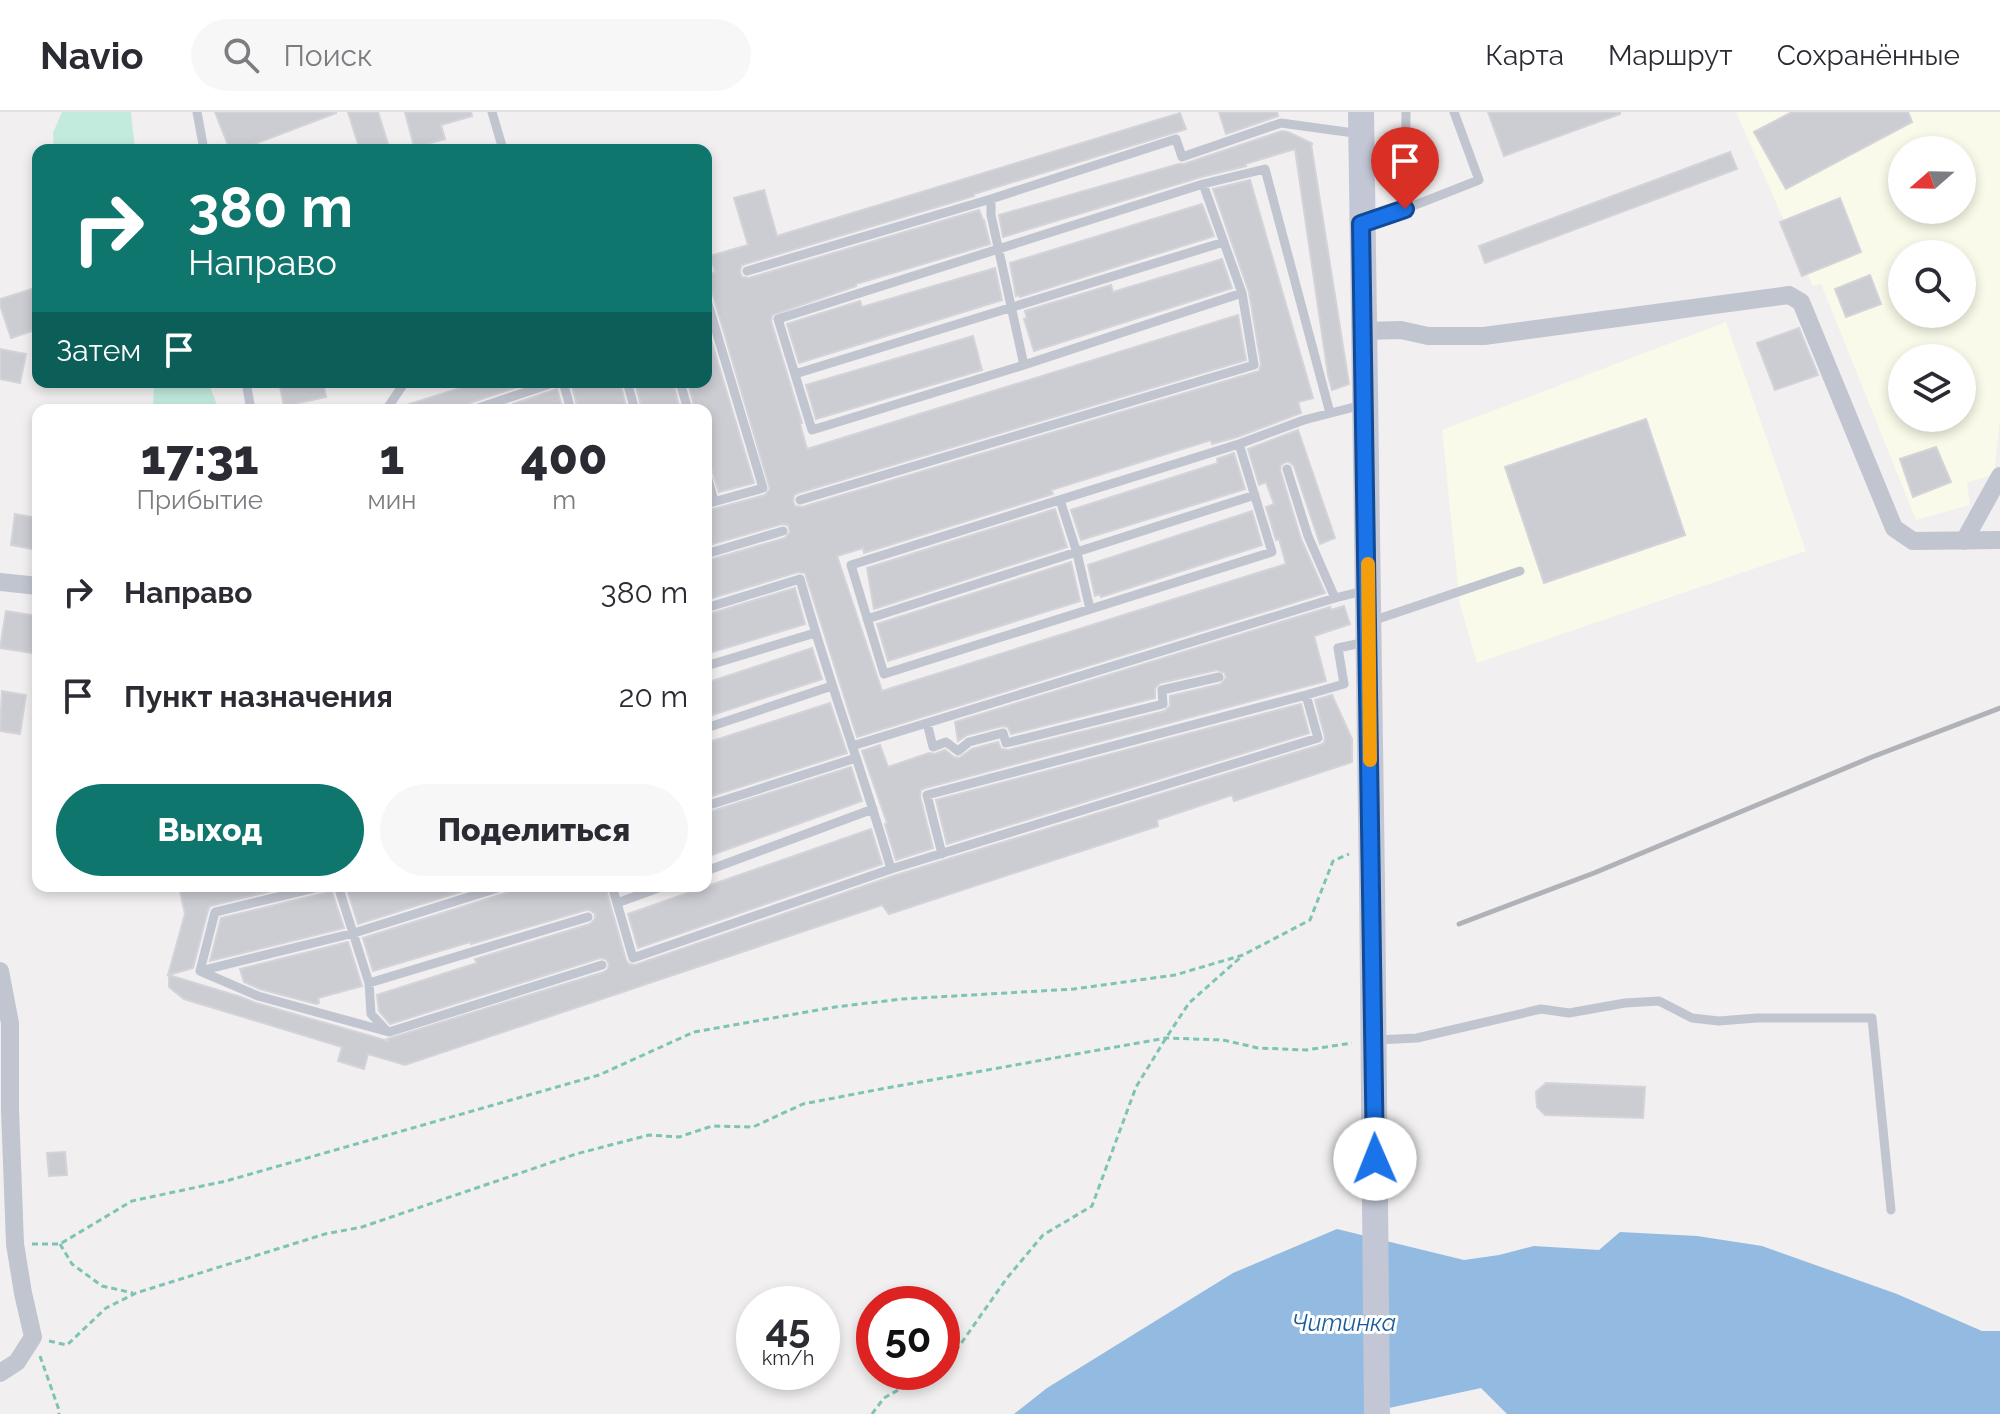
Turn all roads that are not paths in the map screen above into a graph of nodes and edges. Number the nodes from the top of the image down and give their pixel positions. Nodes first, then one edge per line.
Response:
1 (197, 112) edge
2 (492, 112) edge
3 (1406, 112) edge
4 (1454, 112) edge
5 (1361, 123) edge
6 (203, 144) edge
7 (501, 144) edge
8 (1203, 184) junction
9 (991, 199) junction
10 (1405, 209) junction
11 (1361, 224) junction
12 (1224, 242) junction
13 (998, 248) junction
14 (747, 271) dead end
15 (1242, 293) junction
16 (1011, 307) junction
17 (712, 317) edge
18 (1364, 331) junction
19 (1024, 365) junction
20 (795, 374) junction
21 (542, 388) edge
22 (506, 404) edge
23 (1365, 404) junction
24 (1330, 413) junction
25 (1239, 444) junction
26 (1287, 469) dead end
27 (2000, 476) edge
28 (1255, 495) junction
29 (800, 500) dead end
30 (1060, 500) junction
31 (712, 502) edge
32 (783, 531) dead end
33 (2000, 540) edge
34 (1964, 541) junction
35 (712, 552) edge
36 (1077, 553) junction
37 (1520, 571) dead end
38 (0, 582) edge
39 (32, 585) edge
40 (1368, 593) junction
41 (1335, 598) junction
42 (712, 606) edge
43 (1090, 609) junction
44 (867, 619) junction
45 (1368, 631) junction
46 (815, 633) junction
47 (712, 664) edge
48 (1219, 677) dead end
49 (832, 686) junction
50 (1306, 695) junction
51 (927, 723) junction
52 (712, 726) edge
53 (852, 746) junction
54 (856, 758) junction
55 (712, 804) edge
56 (873, 809) junction
57 (942, 854) junction
58 (712, 869) edge
59 (891, 869) junction
60 (298, 892) edge
61 (340, 892) edge
62 (485, 892) edge
63 (614, 892) edge
64 (647, 892) edge
65 (617, 903) junction
66 (588, 917) dead end
67 (354, 933) junction
68 (602, 965) dead end
69 (0, 971) edge
70 (200, 971) junction
71 (369, 983) junction
72 (389, 1032) junction
73 (1374, 1040) junction
74 (1891, 1210) dead end
75 (0, 1373) edge
76 (1377, 1414) edge

1 - 6 lane
2 - 7 lane
3 - 10 lane
4 - 10 lane
5 - 9 lane
5 - 11 main road
8 - 12 lane
8 - 13 lane
8 - 24 lane
9 - 13 lane
9 - 14 lane
10 - 11 lane
11 - 18 main road
12 - 15 lane
12 - 16 lane
13 - 16 lane
13 - 20 lane
15 - 19 lane
15 - 29 lane
16 - 19 lane
16 - 20 lane
17 - 31 lane
18 - 23 main road
18 - 34 street
19 - 20 lane
21 - 22 lane
23 - 24 lane
23 - 40 main road
24 - 25 lane
25 - 28 lane
25 - 30 lane
26 - 41 lane
27 - 34 street
28 - 36 lane
28 - 43 lane
30 - 36 lane
30 - 44 lane
32 - 35 lane
33 - 34 street
36 - 43 lane
36 - 44 lane
37 - 45 lane
38 - 39 street
40 - 41 lane
40 - 45 main road
41 - 51 lane
42 - 46 lane
43 - 44 lane
45 - 50 lane
45 - 73 main road
46 - 47 lane
46 - 49 lane
48 - 51 lane
49 - 52 lane
49 - 53 lane
50 - 57 lane
50 - 57 lane
51 - 53 lane
53 - 54 lane
54 - 55 lane
54 - 56 lane
56 - 58 lane
56 - 59 lane
57 - 59 lane
59 - 65 lane
60 - 70 lane
61 - 67 lane
62 - 67 lane
63 - 65 lane
64 - 65 lane
66 - 71 lane
67 - 70 lane
67 - 71 lane
68 - 72 lane
69 - 75 street
70 - 72 lane
71 - 72 lane
73 - 74 lane
73 - 76 main road

